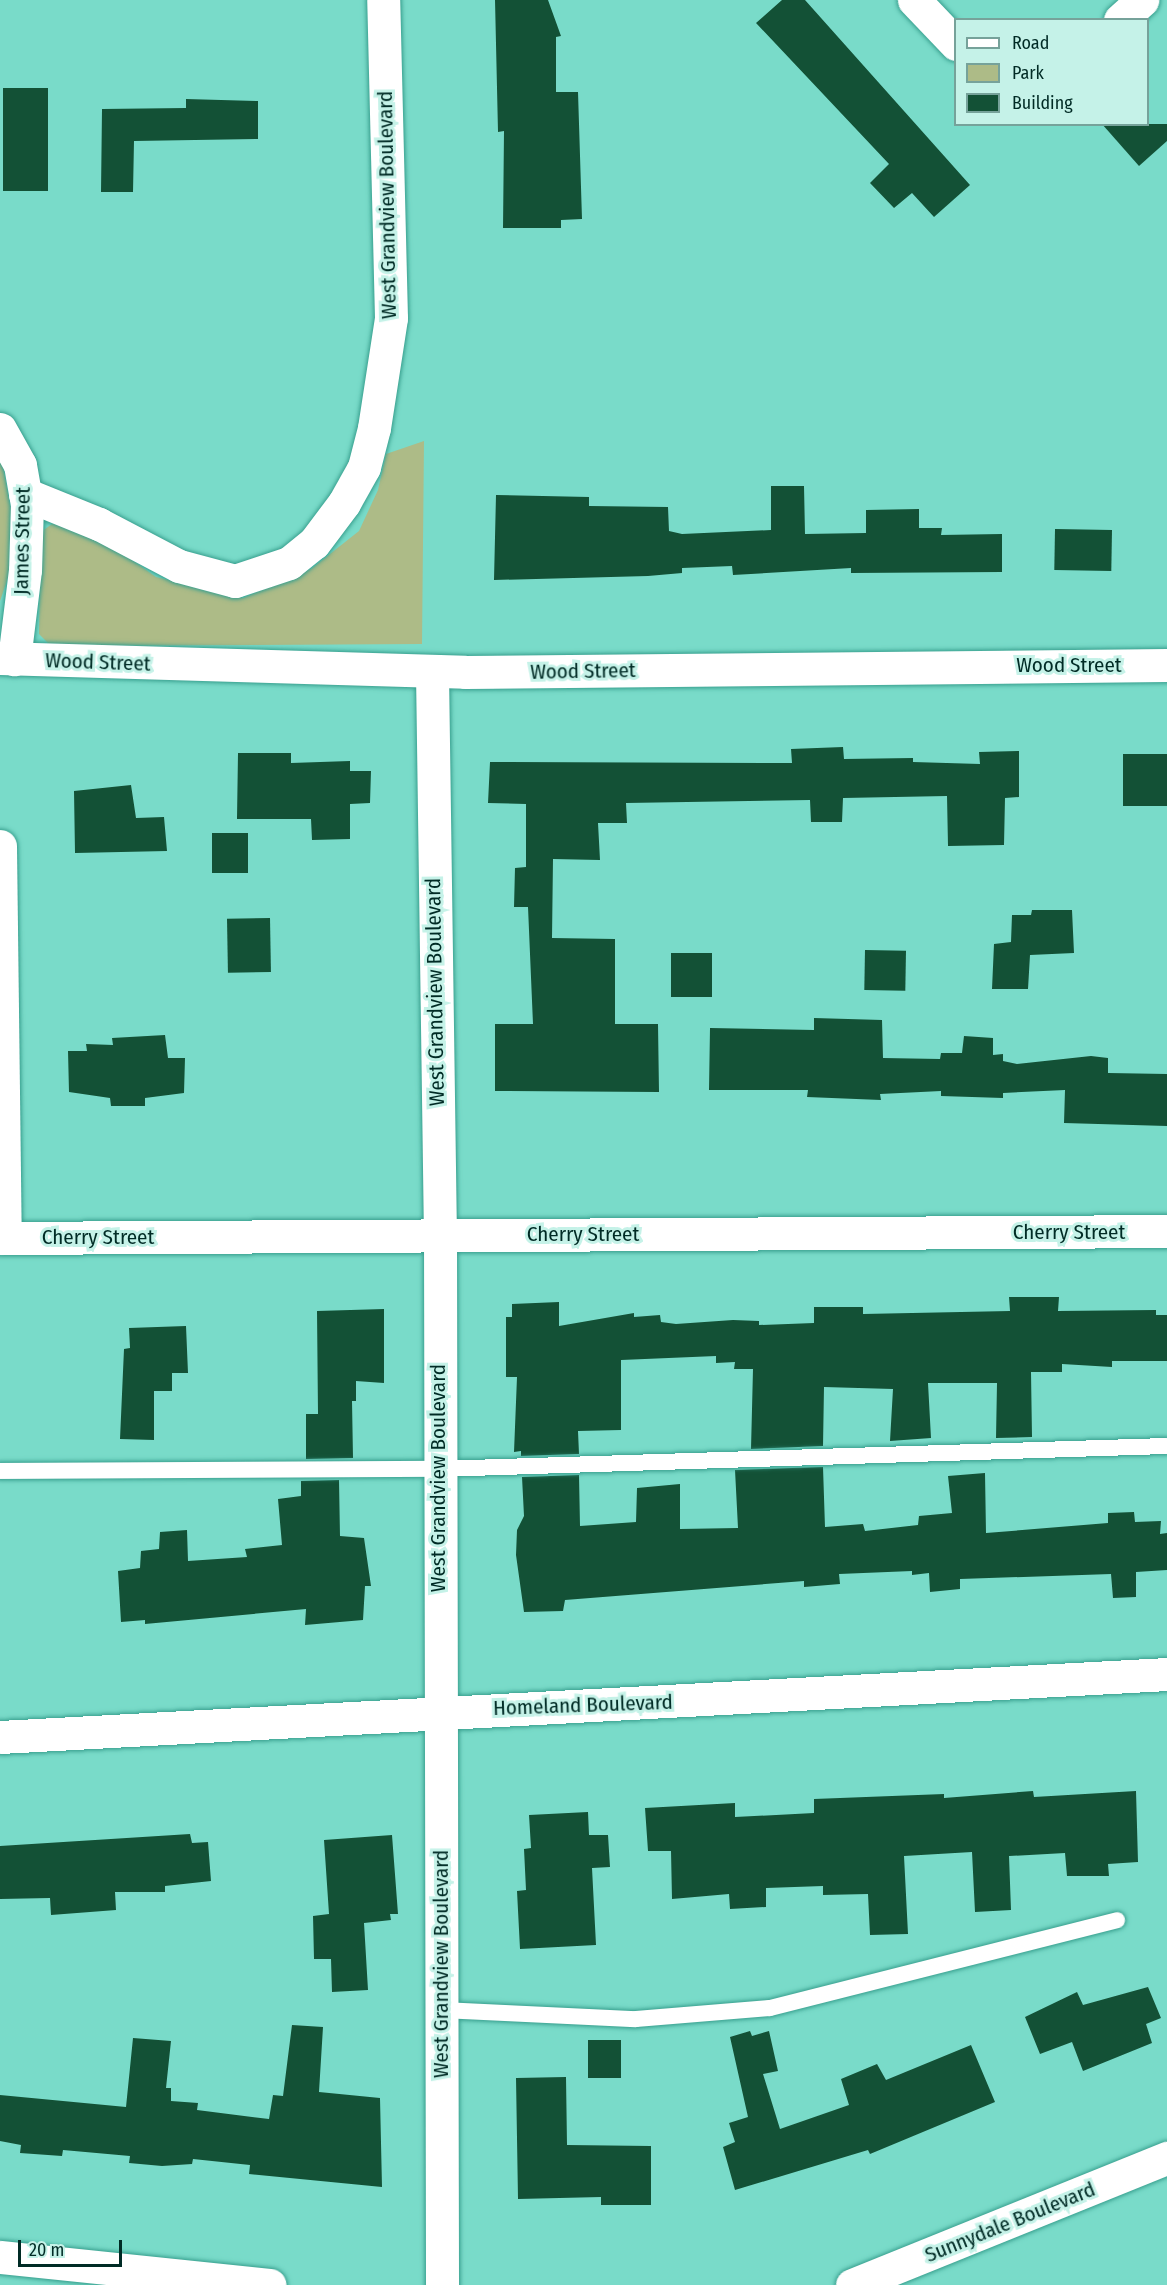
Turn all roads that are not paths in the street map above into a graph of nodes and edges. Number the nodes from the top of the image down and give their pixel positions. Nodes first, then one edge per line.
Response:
1 (383, 0) edge
2 (914, 0) edge
3 (1142, 0) edge
4 (1122, 18) edge
5 (954, 42) edge
6 (0, 429) edge
7 (25, 494) junction
8 (7, 659) edge
9 (1167, 665) edge
10 (432, 672) junction
11 (0, 846) edge
12 (1167, 1231) edge
13 (440, 1235) junction
14 (2, 1238) edge
15 (1167, 1446) edge
16 (438, 1469) junction
17 (0, 1471) edge
18 (1167, 1674) edge
19 (439, 1710) junction
20 (0, 1737) edge
21 (1117, 1920) dead end
22 (442, 2010) junction
23 (1167, 2158) edge
24 (0, 2257) edge
25 (270, 2285) edge
26 (442, 2285) edge
27 (852, 2285) edge

1 - 7 street, West Grandview Boulevard
2 - 5 street
3 - 4 street
6 - 7 street, James Street
7 - 8 street, James Street
8 - 10 street, Wood Street
9 - 10 street, Wood Street
10 - 13 street, West Grandview Boulevard
11 - 14 street
12 - 13 street, Cherry Street
13 - 14 street, Cherry Street
13 - 16 street, West Grandview Boulevard
15 - 16 lane
16 - 17 lane
16 - 19 street, West Grandview Boulevard
18 - 19 street, Homeland Boulevard
19 - 20 street, Homeland Boulevard
19 - 22 street, West Grandview Boulevard
21 - 22 lane
22 - 26 street, West Grandview Boulevard
23 - 27 street, Sunnydale Boulevard
24 - 25 street

